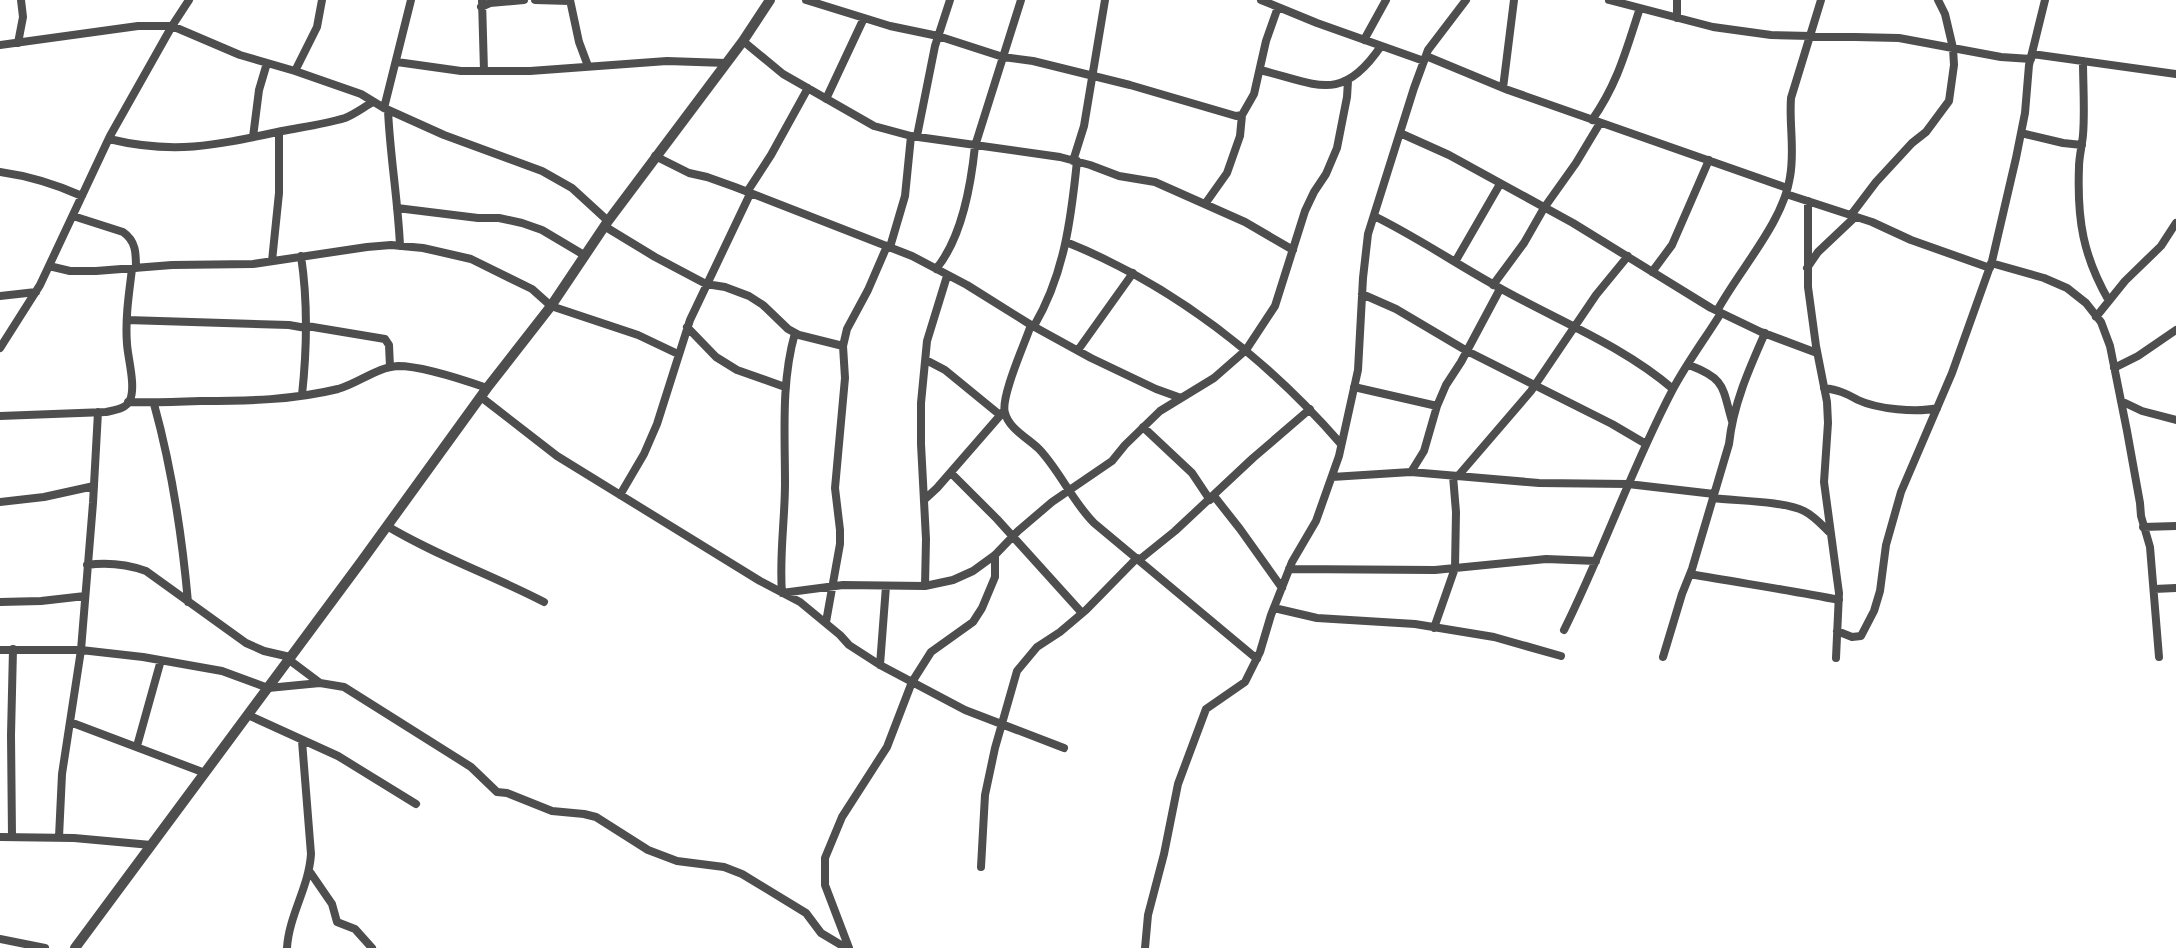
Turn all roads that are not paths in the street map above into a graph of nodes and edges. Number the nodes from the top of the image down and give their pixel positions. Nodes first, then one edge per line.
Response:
1 (21, 0) edge
2 (189, 0) edge
3 (322, 0) edge
4 (411, 0) edge
5 (524, 0) edge
6 (535, 0) edge
7 (770, 0) edge
8 (806, 0) edge
9 (950, 0) edge
10 (1021, 0) edge
11 (1105, 0) edge
12 (1262, 0) edge
13 (1386, 0) edge
14 (1466, 0) edge
15 (1514, 0) edge
16 (1609, 0) edge
17 (1677, 0) edge
18 (1821, 0) edge
19 (1938, 0) edge
20 (2045, 0) edge
21 (570, 1) edge
22 (481, 4) edge
23 (1277, 4) edge
24 (1640, 8) junction
25 (864, 18) junction
26 (1677, 18) junction
27 (171, 26) junction
28 (1810, 35) junction
29 (938, 36) junction
30 (1365, 40) junction
31 (743, 41) junction
32 (18, 43) junction
33 (0, 45) edge
34 (1381, 46) junction
35 (1953, 48) junction
36 (2031, 56) junction
37 (1003, 57) junction
38 (1425, 59) junction
39 (2083, 61) junction
40 (397, 62) junction
41 (267, 63) junction
42 (726, 63) junction
43 (588, 66) junction
44 (1260, 69) junction
45 (295, 71) junction
46 (484, 71) junction
47 (2176, 74) edge
48 (1092, 77) junction
49 (1348, 81) junction
50 (808, 88) junction
51 (1503, 88) junction
52 (826, 99) junction
53 (373, 102) junction
54 (386, 109) junction
55 (1242, 115) junction
56 (1596, 121) junction
57 (279, 132) junction
58 (2021, 133) junction
59 (1401, 134) junction
60 (914, 136) junction
61 (253, 137) junction
62 (109, 139) junction
63 (2082, 145) junction
64 (975, 146) junction
65 (655, 156) junction
66 (1709, 160) junction
67 (1075, 161) junction
68 (0, 172) edge
69 (1500, 184) junction
70 (1786, 191) junction
71 (748, 193) junction
72 (82, 196) junction
73 (1808, 201) junction
74 (1205, 204) junction
75 (397, 208) junction
76 (1544, 208) junction
77 (73, 216) junction
78 (1374, 216) junction
79 (1853, 216) junction
80 (2176, 223) edge
81 (606, 224) junction
82 (1066, 242) junction
83 (400, 246) junction
84 (889, 247) junction
85 (1293, 250) junction
86 (584, 255) junction
87 (301, 256) junction
88 (1628, 256) junction
89 (272, 261) junction
90 (1455, 262) junction
91 (50, 266) junction
92 (1991, 266) junction
93 (134, 268) junction
94 (1807, 269) junction
95 (936, 270) junction
96 (1652, 272) junction
97 (1133, 273) junction
98 (947, 276) junction
99 (706, 284) junction
100 (1496, 287) junction
101 (36, 292) junction
102 (1362, 294) junction
103 (0, 296) edge
104 (2109, 301) junction
105 (551, 306) junction
106 (1719, 312) junction
107 (2096, 317) junction
108 (127, 320) junction
109 (1033, 326) junction
110 (307, 327) junction
111 (687, 327) junction
112 (1574, 327) junction
113 (2176, 330) edge
114 (795, 333) junction
115 (1765, 333) junction
116 (843, 346) junction
117 (0, 348) edge
118 (1078, 350) junction
119 (1246, 350) junction
120 (1467, 351) junction
121 (1817, 353) junction
122 (678, 354) junction
123 (926, 360) junction
124 (1689, 365) junction
125 (390, 368) junction
126 (2114, 368) junction
127 (785, 387) junction
128 (1354, 387) junction
129 (1534, 387) junction
130 (1824, 388) junction
131 (1673, 389) junction
132 (484, 392) junction
133 (302, 395) junction
134 (1181, 398) junction
135 (2121, 401) junction
136 (128, 402) junction
137 (154, 404) junction
138 (1437, 406) junction
139 (1937, 408) junction
140 (1310, 409) junction
141 (98, 412) junction
142 (1002, 413) junction
143 (0, 416) edge
144 (2176, 420) edge
145 (1732, 422) junction
146 (1143, 427) junction
147 (1341, 444) junction
148 (1646, 444) junction
149 (1411, 472) junction
150 (951, 473) junction
151 (1456, 476) junction
152 (1332, 477) junction
153 (1628, 484) junction
154 (94, 486) junction
155 (1068, 490) junction
156 (620, 495) junction
157 (1714, 496) junction
158 (1212, 498) junction
159 (924, 500) junction
160 (0, 502) edge
161 (387, 526) junction
162 (2176, 526) edge
163 (2143, 527) junction
164 (1829, 532) junction
165 (1013, 536) junction
166 (995, 555) junction
167 (1138, 559) junction
168 (1596, 561) junction
169 (87, 565) junction
170 (1289, 568) junction
171 (1455, 568) junction
172 (1690, 574) junction
173 (832, 586) junction
174 (886, 586) junction
175 (925, 586) junction
176 (1282, 588) junction
177 (2176, 588) edge
178 (2154, 589) junction
179 (782, 593) junction
180 (85, 596) junction
181 (1839, 600) junction
182 (0, 602) edge
183 (188, 602) junction
184 (544, 602) dead end
185 (1274, 608) junction
186 (1082, 613) junction
187 (826, 622) junction
188 (1434, 628) junction
189 (1564, 630) dead end
190 (1837, 631) junction
191 (0, 650) edge
192 (13, 650) junction
193 (81, 650) junction
194 (1561, 656) dead end
195 (1663, 657) dead end
196 (2159, 657) dead end
197 (289, 658) junction
198 (1836, 658) dead end
199 (1257, 659) junction
200 (161, 660) junction
201 (880, 665) junction
202 (912, 682) junction
203 (320, 683) junction
204 (268, 688) junction
205 (248, 715) junction
206 (70, 722) junction
207 (1001, 724) junction
208 (302, 741) junction
209 (137, 746) junction
210 (1064, 748) dead end
211 (205, 772) junction
212 (416, 804) dead end
213 (0, 837) edge
214 (12, 837) junction
215 (60, 837) junction
216 (152, 845) junction
217 (981, 867) dead end
218 (310, 872) junction
219 (0, 939) edge
220 (45, 948) edge
221 (75, 948) edge
222 (287, 948) edge
223 (372, 948) edge
224 (847, 948) edge
225 (1145, 948) edge

1 - 32 street
2 - 27 street
3 - 45 street
4 - 40 street
5 - 22 street
6 - 21 street
7 - 31 street
8 - 25 street
9 - 29 street
10 - 37 street
11 - 48 street
12 - 23 street
13 - 30 street
14 - 38 street
15 - 51 street
16 - 24 street
17 - 26 street
18 - 28 street
19 - 35 street
20 - 36 street
21 - 43 street
22 - 46 street
23 - 30 street
23 - 44 street
24 - 26 street
24 - 56 street
25 - 29 street
25 - 52 street
26 - 28 street
27 - 32 street
27 - 41 street
27 - 62 street
28 - 35 street
28 - 70 street
29 - 37 street
29 - 60 street
30 - 34 street
31 - 42 street
31 - 50 street
32 - 33 street
34 - 38 street
34 - 49 street
35 - 36 street
35 - 79 street
36 - 39 street
36 - 58 street
37 - 48 street
37 - 64 street
38 - 51 street
38 - 59 street
39 - 47 street
39 - 63 street
40 - 46 street
40 - 54 street
41 - 45 street
41 - 61 street
42 - 43 street
42 - 65 street
43 - 46 street
44 - 49 street
44 - 55 street
45 - 53 street
48 - 55 street
48 - 67 street
49 - 85 street
50 - 52 street
50 - 71 street
51 - 56 street
52 - 60 street
53 - 54 street
53 - 57 street
54 - 75 street
54 - 81 street
55 - 74 street
56 - 66 street
56 - 76 street
57 - 61 street
57 - 89 street
58 - 63 street
58 - 92 street
59 - 69 street
59 - 78 street
60 - 64 street
60 - 84 street
61 - 62 street
62 - 72 street
63 - 104 street
64 - 67 street
64 - 95 street
65 - 71 street
65 - 81 street
66 - 70 street
66 - 96 street
67 - 74 street
67 - 82 street
68 - 72 street
69 - 76 street
69 - 90 street
70 - 73 street
70 - 106 street
71 - 84 street
71 - 99 street
72 - 77 street
73 - 79 street
73 - 94 street
74 - 85 street
75 - 83 street
75 - 86 street
76 - 88 street
76 - 100 street
77 - 91 street
77 - 93 street
78 - 90 street
78 - 102 street
79 - 92 street
79 - 94 street
80 - 104 street
81 - 86 street
81 - 99 street
82 - 97 street
82 - 109 street
83 - 87 street
83 - 105 street
84 - 95 street
84 - 116 street
85 - 119 street
86 - 105 street
87 - 89 street
87 - 110 street
88 - 96 street
88 - 112 street
89 - 93 street
90 - 100 street
91 - 93 street
91 - 101 street
92 - 107 street
92 - 139 street
93 - 108 street
94 - 121 street
95 - 98 street
96 - 106 street
97 - 118 street
97 - 119 street
98 - 109 street
98 - 123 street
99 - 111 street
99 - 114 street
100 - 112 street
100 - 120 street
101 - 103 street
101 - 117 street
102 - 120 street
102 - 128 street
104 - 107 street
105 - 122 street
105 - 132 street
106 - 115 street
106 - 124 street
107 - 126 street
108 - 110 street
108 - 136 street
109 - 118 street
109 - 142 street
110 - 125 street
110 - 133 street
111 - 122 street
111 - 127 street
112 - 129 street
112 - 131 street
113 - 126 street
114 - 116 street
114 - 127 street
115 - 121 street
115 - 145 street
116 - 173 street
118 - 134 street
119 - 134 street
119 - 140 street
120 - 129 street
120 - 138 street
121 - 130 street
122 - 156 street
123 - 142 street
123 - 159 street
124 - 131 street
124 - 145 street
125 - 132 street
125 - 133 street
126 - 135 street
127 - 179 street
128 - 138 street
128 - 147 street
129 - 148 street
129 - 151 street
130 - 139 street
130 - 164 street
131 - 148 street
132 - 156 street
132 - 161 street
133 - 137 street
134 - 146 street
135 - 144 street
135 - 163 street
136 - 137 street
136 - 141 street
137 - 183 street
138 - 149 street
139 - 190 street
140 - 147 street
140 - 158 street
141 - 143 street
141 - 154 street
142 - 150 street
142 - 155 street
145 - 157 street
146 - 155 street
146 - 158 street
147 - 152 street
148 - 153 street
149 - 151 street
149 - 152 street
150 - 159 street
150 - 165 street
151 - 153 street
151 - 171 street
152 - 170 street
153 - 157 street
153 - 168 street
154 - 160 street
154 - 169 street
155 - 165 street
155 - 167 street
156 - 179 street
157 - 164 street
157 - 172 street
158 - 167 street
158 - 176 street
159 - 175 street
161 - 184 street
161 - 197 street
162 - 163 street
163 - 178 street
164 - 181 street
165 - 166 street
165 - 186 street
166 - 175 street
166 - 202 street
167 - 186 street
167 - 199 street
168 - 171 street
168 - 189 street
169 - 180 street
169 - 183 street
170 - 171 street
170 - 176 street
171 - 188 street
172 - 181 street
172 - 195 street
173 - 174 street
173 - 179 street
173 - 187 street
174 - 175 street
174 - 201 street
176 - 185 street
177 - 178 street
178 - 196 street
179 - 187 street
180 - 182 street
180 - 193 street
181 - 190 street
183 - 197 street
185 - 188 street
185 - 199 street
186 - 207 street
187 - 201 street
188 - 194 street
190 - 198 street
191 - 192 street
192 - 193 street
192 - 214 street
193 - 200 street
193 - 206 street
197 - 203 street
197 - 204 street
199 - 225 street
200 - 204 street
200 - 209 street
201 - 202 street
202 - 207 street
202 - 224 street
203 - 204 street
203 - 224 street
204 - 205 street
205 - 208 street
205 - 211 street
206 - 209 street
206 - 215 street
207 - 210 street
207 - 217 street
208 - 212 street
208 - 218 street
209 - 211 street
211 - 216 street
213 - 214 street
214 - 215 street
215 - 216 street
216 - 221 street
218 - 222 street
218 - 223 street
219 - 220 street

